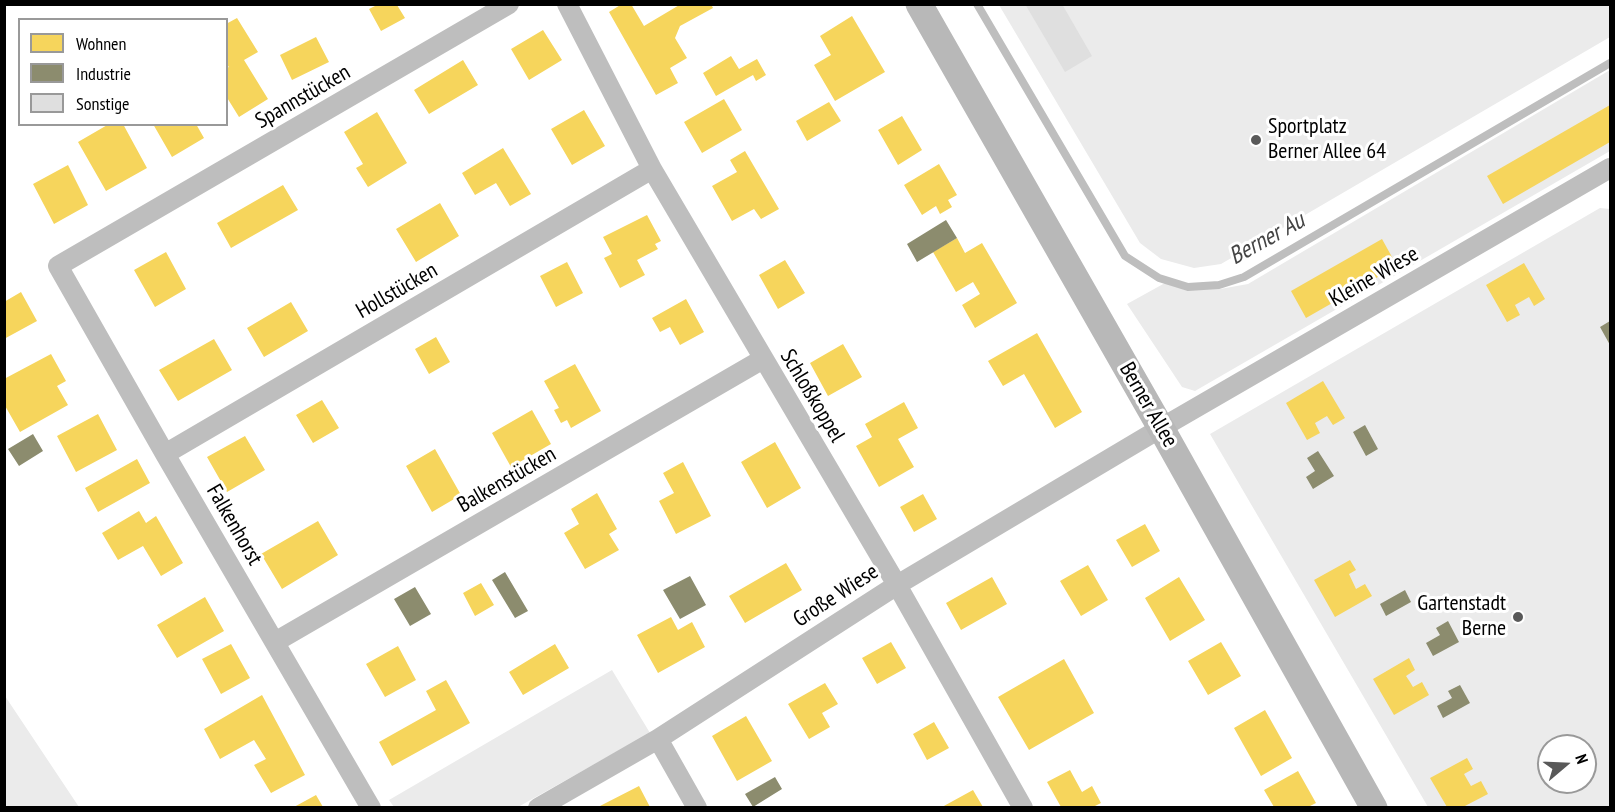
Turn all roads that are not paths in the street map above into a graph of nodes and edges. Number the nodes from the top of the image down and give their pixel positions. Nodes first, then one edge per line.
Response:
1 (509, 4) edge
2 (567, 4) edge
3 (919, 4) edge
4 (1611, 168) edge
5 (652, 169) junction
6 (57, 266) joint
7 (763, 359) junction
8 (1161, 428) junction
9 (165, 454) junction
10 (897, 585) junction
11 (275, 642) junction
12 (658, 739) junction
13 (371, 807) edge
14 (538, 807) edge
15 (697, 807) edge
16 (1023, 807) edge
17 (1374, 807) edge

1 - 6 street, Spannstücken
2 - 5 street, Schloßkoppel
3 - 8 street, Berner Allee
4 - 8 street, Kleine Wiese
5 - 7 street, Schloßkoppel
5 - 9 street, Hollstücken
6 - 9 street, Falkenhorst
7 - 10 street, Schloßkoppel
7 - 11 street, Balkenstücken
8 - 10 street, Große Wiese
8 - 17 street, Berner Allee
9 - 11 street, Falkenhorst
10 - 12 street, Große Wiese
10 - 16 street, Schloßkoppel
11 - 13 street, Falkenhorst
12 - 14 street, Große Wiese
12 - 15 street

